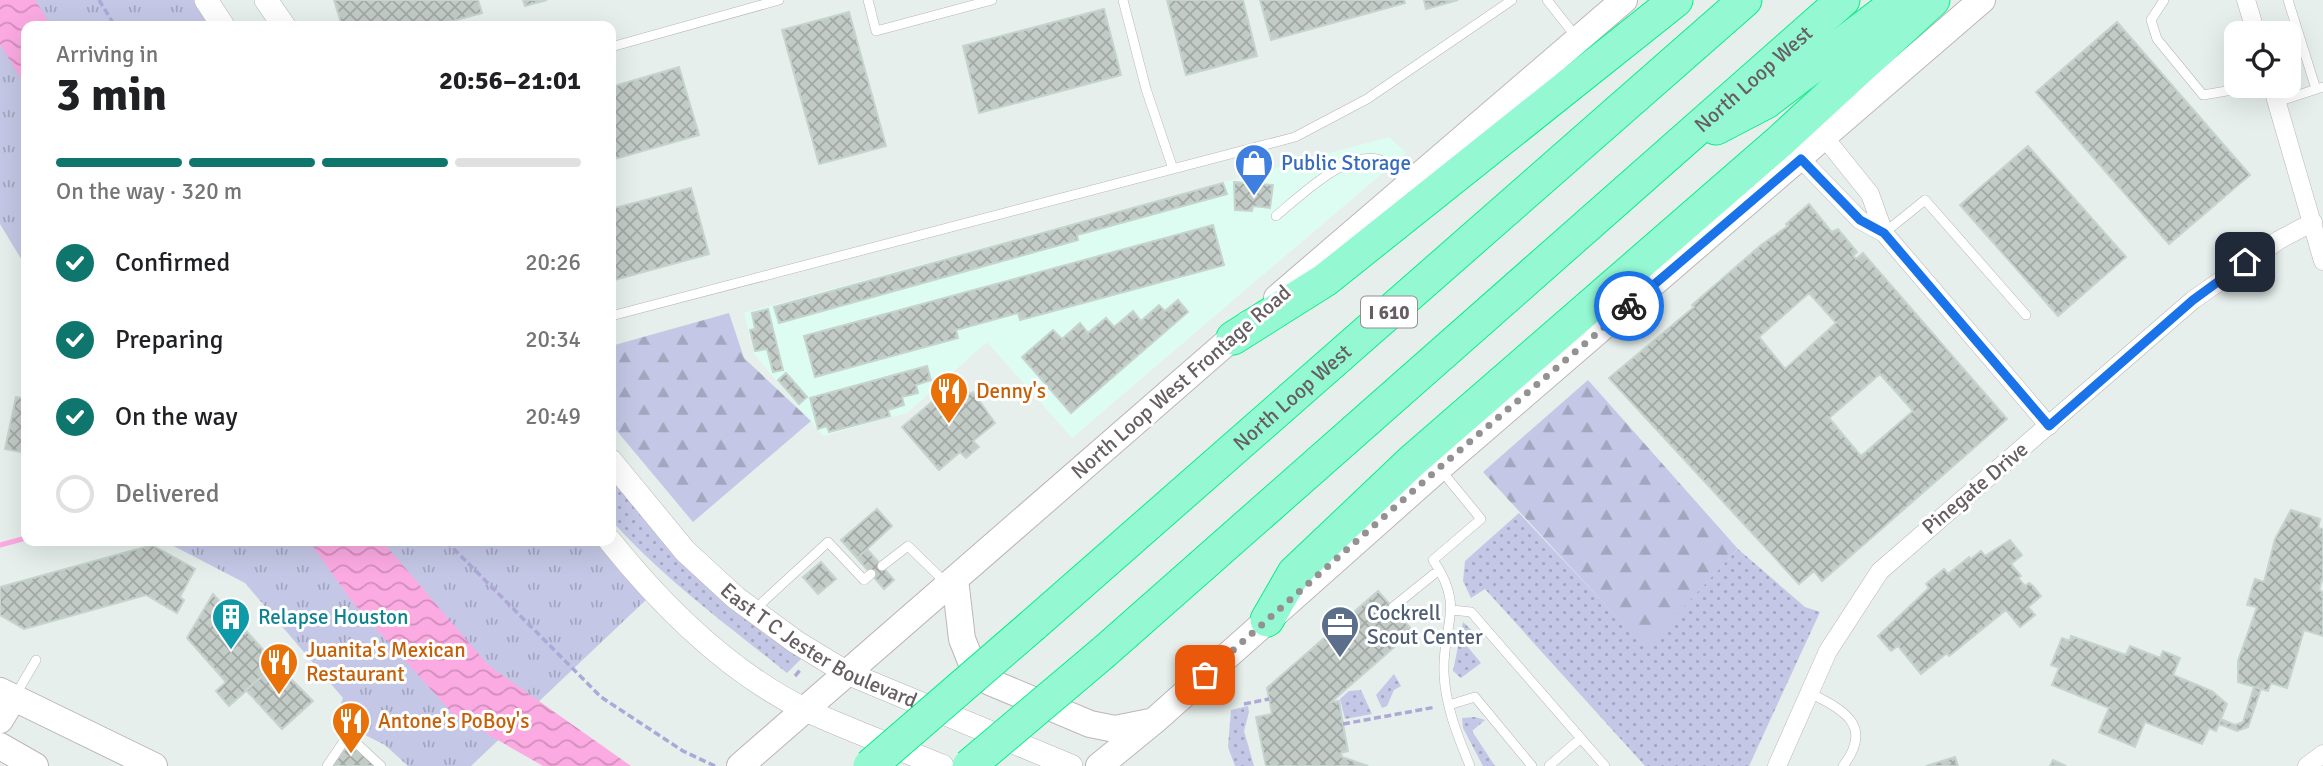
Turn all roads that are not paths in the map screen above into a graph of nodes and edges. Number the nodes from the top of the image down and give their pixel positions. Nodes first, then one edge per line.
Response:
1 (206, 0) edge
2 (266, 0) edge
3 (779, 0) edge
4 (868, 0) edge
5 (992, 0) edge
6 (1123, 0) edge
7 (1512, 0) edge
8 (1547, 0) edge
9 (1624, 0) edge
10 (1675, 0) edge
11 (1745, 0) edge
12 (1843, 0) edge
13 (1900, 0) edge
14 (1933, 0) edge
15 (1982, 0) edge
16 (2164, 0) edge
17 (2246, 0) edge
18 (2288, 0) edge
19 (220, 21) edge
20 (281, 21) edge
21 (2252, 21) edge
22 (1578, 40) junction
23 (616, 46) edge
24 (2320, 88) edge
25 (2301, 90) edge
26 (2224, 91) edge
27 (2275, 98) edge
28 (1825, 138) junction
29 (1678, 147) junction
30 (1790, 151) junction
31 (1173, 169) junction
32 (1409, 186) junction
33 (1276, 216) dead end
34 (2313, 222) junction
35 (1884, 233) junction
36 (2323, 261) edge
37 (616, 315) edge
38 (2026, 315) dead end
39 (1233, 338) junction
40 (2049, 426) junction
41 (616, 467) edge
42 (1439, 468) junction
43 (614, 546) edge
44 (882, 566) dead end
45 (871, 574) dead end
46 (1434, 574) dead end
47 (952, 582) junction
48 (1393, 607) dead end
49 (1452, 610) junction
50 (753, 611) junction
51 (1267, 620) junction
52 (36, 660) dead end
53 (848, 674) junction
54 (1810, 693) junction
55 (7, 694) edge
56 (1449, 705) junction
57 (797, 718) junction
58 (0, 720) edge
59 (1154, 722) junction
60 (1580, 739) junction
61 (0, 746) edge
62 (2323, 754) edge
63 (36, 766) edge
64 (154, 766) edge
65 (327, 766) edge
66 (382, 766) edge
67 (740, 766) edge
68 (870, 766) edge
69 (942, 766) edge
70 (969, 766) edge
71 (1071, 766) edge
72 (1099, 766) edge
73 (1470, 766) edge
74 (1532, 766) edge
75 (1549, 766) edge
76 (1605, 766) edge
77 (1777, 766) edge
78 (1843, 766) edge
79 (2307, 766) edge

1 - 19 street
2 - 20 street
3 - 23 lane
4 - 5 lane
6 - 31 lane
7 - 31 lane
8 - 22 lane
9 - 22 main road, North Loop West Frontage Road
10 - 39 highway
11 - 68 highway, North Loop West / I 610, bridge
12 - 29 highway, North Loop West
13 - 29 highway
14 - 30 highway
15 - 28 main road
16 - 26 lane
17 - 21 street
18 - 24 lane
22 - 32 main road, North Loop West Frontage Road
24 - 25 lane
27 - 34 street
28 - 30 main road
28 - 35 street
29 - 70 highway, North Loop West, bridge
30 - 35 street
30 - 42 main road
30 - 51 highway
31 - 37 lane
32 - 33 lane
32 - 39 main road, North Loop West Frontage Road
34 - 36 street
34 - 40 street, Pinegate Drive
35 - 38 lane
35 - 40 street
39 - 47 main road, North Loop West Frontage Road
40 - 54 street, Pinegate Drive
41 - 50 street, East T C Jester Boulevard
42 - 49 lane
42 - 51 main road
43 - 57 street
44 - 47 lane
45 - 50 lane
46 - 48 lane
47 - 53 main road, North Loop West Frontage Road
47 - 59 main road
49 - 56 lane
49 - 60 lane
50 - 53 street, East T C Jester Boulevard
51 - 59 main road
52 - 55 lane
53 - 57 main road, North Loop West Frontage Road
53 - 71 street, East T C Jester Boulevard
54 - 77 street, Pinegate Drive
54 - 78 lane
55 - 58 main road
55 - 64 main road
56 - 73 lane
56 - 74 lane
57 - 67 main road, North Loop West Frontage Road
57 - 69 street
59 - 72 main road
60 - 75 lane
60 - 76 lane
61 - 63 main road
62 - 79 street
65 - 66 lane

